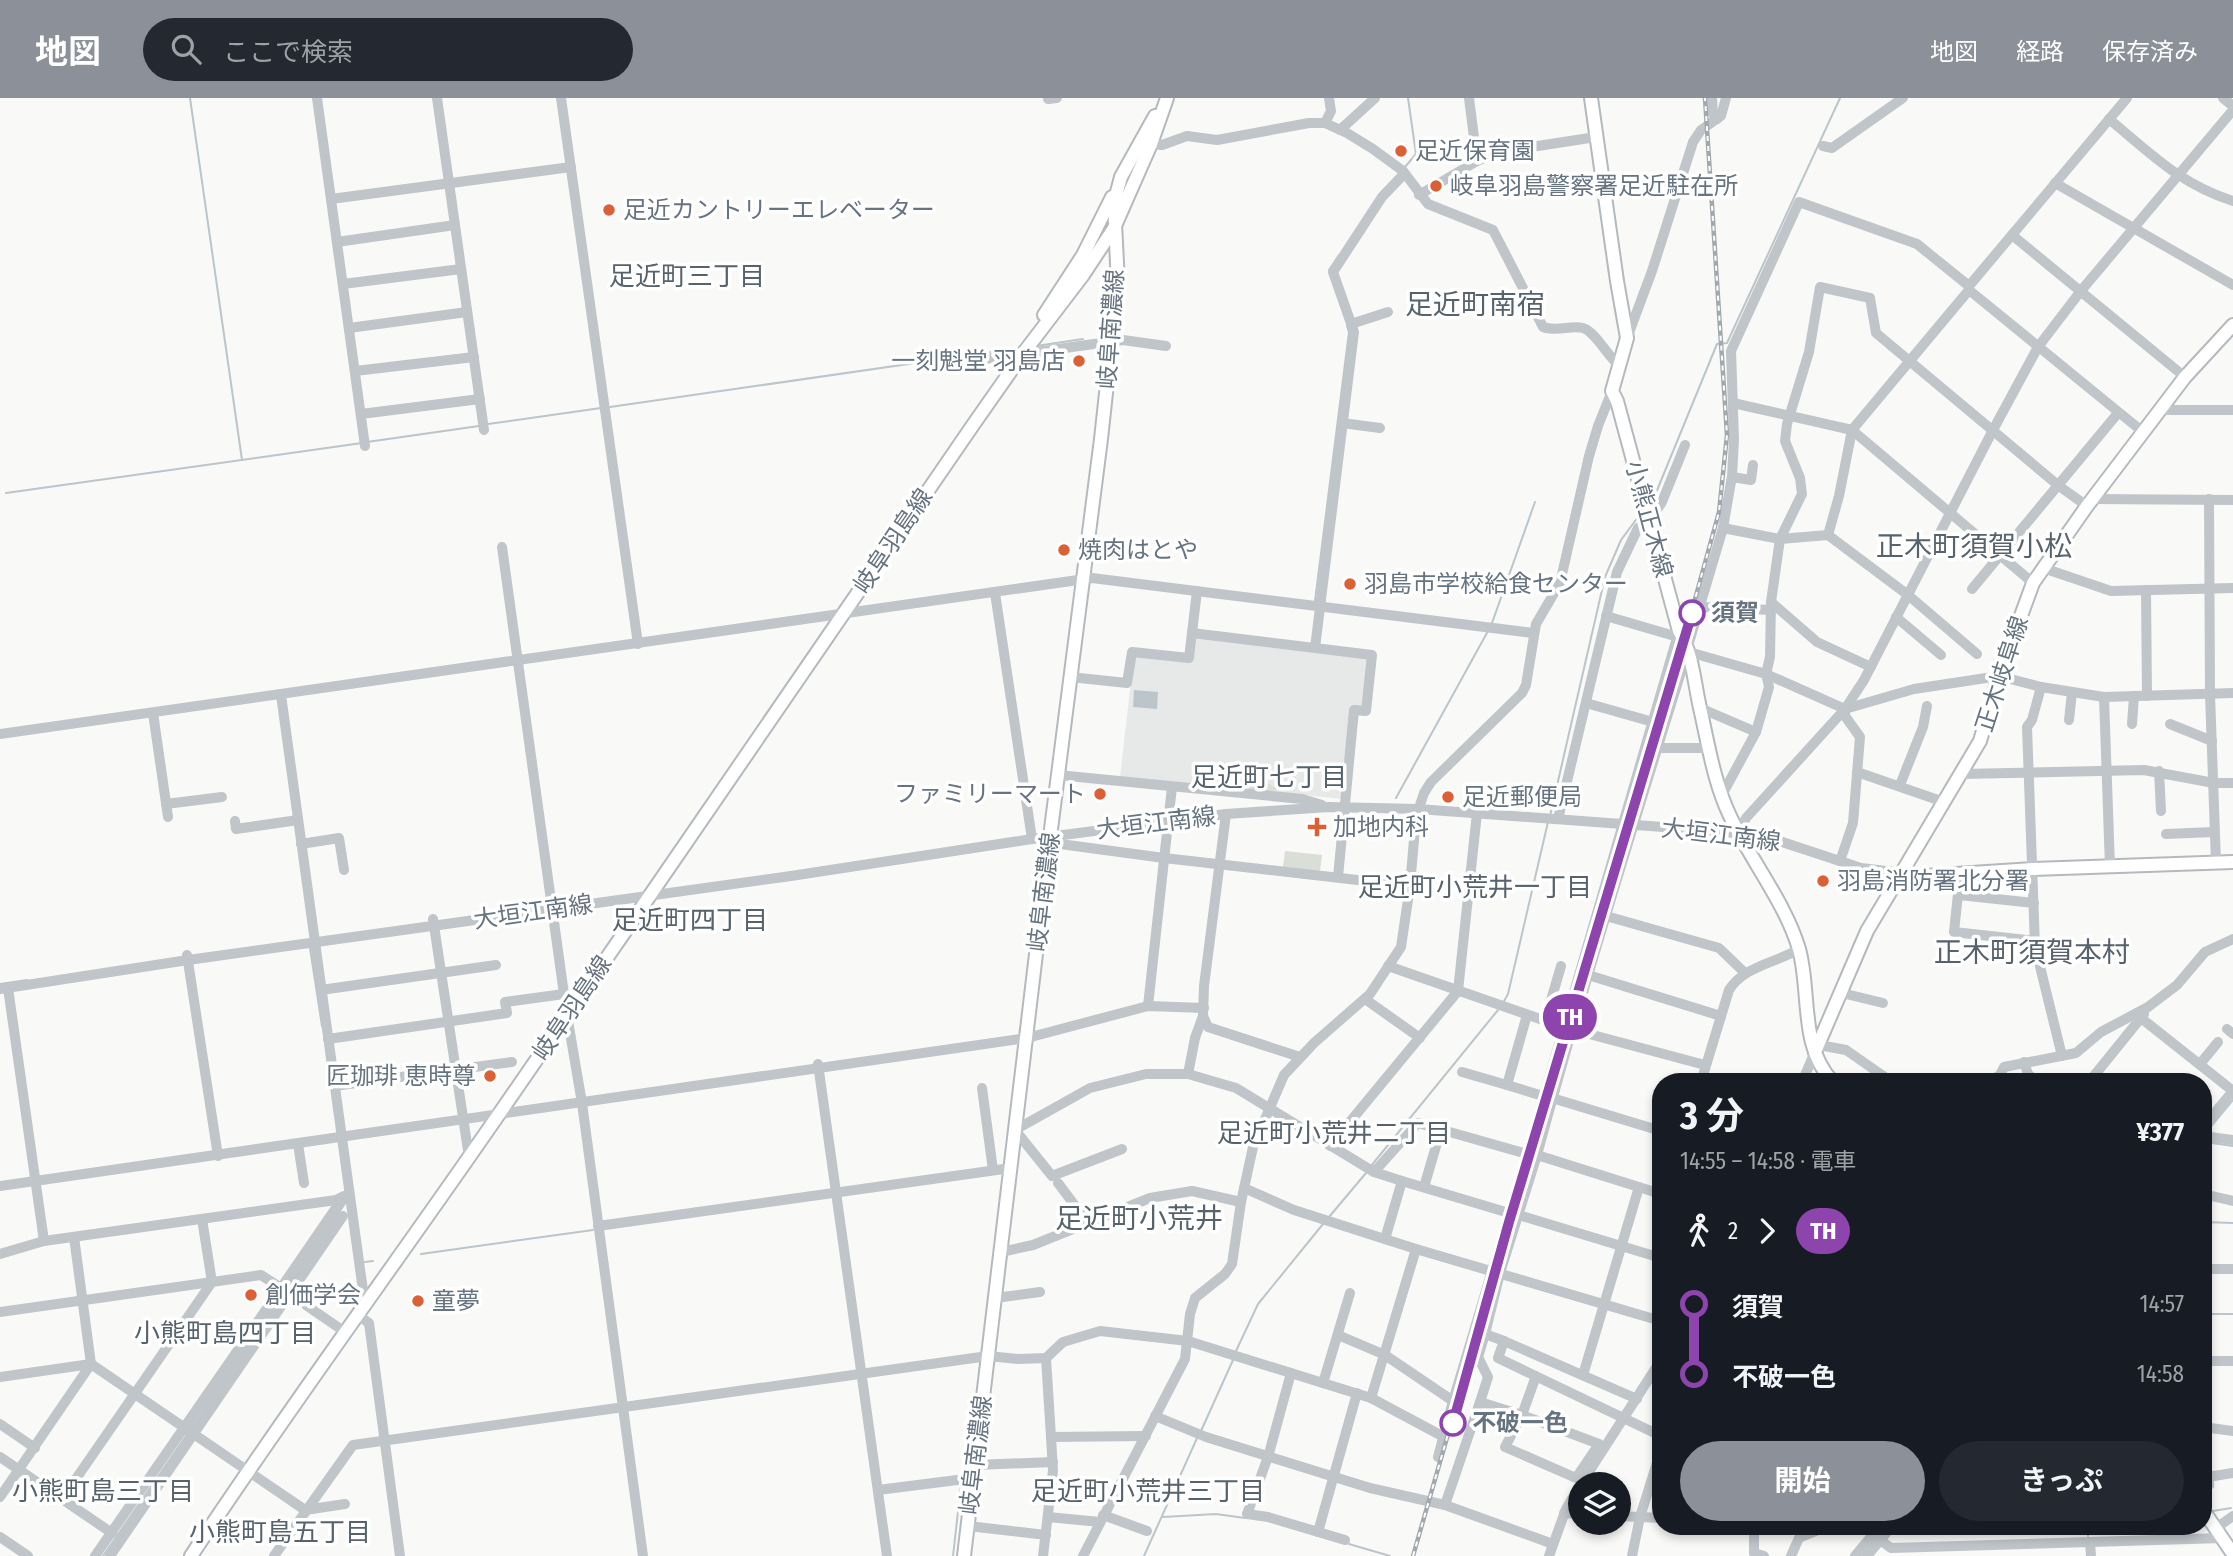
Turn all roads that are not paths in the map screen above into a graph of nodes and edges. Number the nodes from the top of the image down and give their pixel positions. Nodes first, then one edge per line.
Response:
1 (317, 98) edge
2 (437, 98) edge
3 (561, 98) edge
4 (1165, 98) edge
5 (1329, 98) edge
6 (1375, 98) edge
7 (1469, 98) edge
8 (1591, 98) edge
9 (1712, 98) edge
10 (1726, 98) edge
11 (1903, 98) edge
12 (2127, 98) edge
13 (2223, 98) edge
14 (2233, 108) edge
15 (1717, 119) junction
16 (2109, 119) junction
17 (1325, 123) junction
18 (1340, 130) junction
19 (1596, 137) junction
20 (1151, 144) junction
21 (1823, 146) dead end
22 (1477, 161) junction
23 (571, 167) junction
24 (1404, 174) junction
25 (2178, 177) junction
26 (449, 183) junction
27 (2055, 183) junction
28 (1116, 187) junction
29 (1419, 195) junction
30 (331, 199) junction
31 (2233, 201) edge
32 (455, 225) junction
33 (1114, 228) junction
34 (2136, 229) junction
35 (2012, 235) junction
36 (337, 242) junction
37 (461, 269) junction
38 (2233, 277) edge
39 (343, 284) junction
40 (2233, 285) edge
41 (1969, 288) junction
42 (2080, 292) junction
43 (467, 312) junction
44 (1388, 312) dead end
45 (1351, 324) junction
46 (2233, 325) edge
47 (349, 328) junction
48 (1628, 338) junction
49 (1111, 342) junction
50 (1167, 346) dead end
51 (2038, 347) junction
52 (1022, 355) junction
53 (474, 357) junction
54 (1910, 361) junction
55 (963, 362) dead end
56 (1619, 365) junction
57 (355, 371) junction
58 (2185, 377) junction
59 (1612, 391) junction
60 (480, 399) junction
61 (1733, 403) junction
62 (2160, 410) junction
63 (2233, 410) edge
64 (361, 414) junction
65 (2118, 414) junction
66 (1788, 415) junction
67 (1342, 424) junction
68 (1380, 428) dead end
69 (484, 430) dead end
70 (1852, 430) junction
71 (1993, 430) junction
72 (2143, 432) junction
73 (1685, 445) dead end
74 (365, 446) dead end
75 (1753, 465) dead end
76 (1732, 477) junction
77 (2059, 486) junction
78 (2209, 499) junction
79 (2233, 500) edge
80 (2090, 503) junction
81 (1647, 512) junction
82 (1951, 514) junction
83 (1723, 528) junction
84 (1828, 535) junction
85 (1780, 539) junction
86 (502, 547) dead end
87 (2000, 555) junction
88 (2043, 568) junction
89 (1083, 580) junction
90 (2033, 583) junction
91 (2210, 588) junction
92 (2233, 588) edge
93 (1972, 589) dead end
94 (2146, 590) junction
95 (1197, 591) junction
96 (995, 593) junction
97 (1908, 595) junction
98 (1321, 606) junction
99 (1771, 606) junction
100 (1700, 607) junction
101 (843, 615) junction
102 (1606, 616) junction
103 (1896, 617) junction
104 (1533, 632) junction
105 (1192, 634) junction
106 (1678, 634) junction
107 (638, 644) junction
108 (1315, 649) junction
109 (1689, 651) junction
110 (1977, 654) dead end
111 (1941, 655) dead end
112 (519, 660) junction
113 (1871, 667) junction
114 (1766, 674) junction
115 (1999, 676) junction
116 (1070, 677) junction
117 (2041, 687) junction
118 (2072, 692) junction
119 (2233, 693) edge
120 (2210, 694) junction
121 (281, 695) junction
122 (2134, 696) junction
123 (2147, 696) junction
124 (2104, 697) junction
125 (1586, 703) junction
126 (1927, 706) dead end
127 (1700, 708) junction
128 (1845, 709) junction
129 (153, 713) junction
130 (2069, 720) dead end
131 (1653, 722) junction
132 (2132, 724) dead end
133 (2170, 724) dead end
134 (1756, 732) junction
135 (0, 734) edge
136 (2212, 741) junction
137 (1657, 748) junction
138 (1710, 748) junction
139 (2106, 769) junction
140 (2159, 771) junction
141 (1857, 772) junction
142 (2029, 773) junction
143 (1961, 774) junction
144 (1058, 775) junction
145 (2214, 783) junction
146 (2233, 783) edge
147 (1900, 785) junction
148 (1172, 787) junction
149 (1722, 795) junction
150 (222, 797) dead end
151 (1944, 802) junction
152 (166, 804) junction
153 (1329, 807) junction
154 (1346, 807) junction
155 (1418, 809) junction
156 (2161, 811) dead end
157 (1477, 813) junction
158 (1226, 814) junction
159 (168, 817) dead end
160 (1558, 819) junction
161 (298, 820) junction
162 (234, 821) dead end
163 (1170, 821) junction
164 (1628, 824) junction
165 (2214, 832) junction
166 (1739, 834) junction
167 (2166, 834) dead end
168 (1052, 837) junction
169 (1032, 839) junction
170 (301, 844) junction
171 (1164, 858) junction
172 (1840, 861) junction
173 (2233, 862) edge
174 (2216, 863) junction
175 (1219, 865) junction
176 (2110, 867) junction
177 (2033, 869) junction
178 (344, 870) dead end
179 (1903, 873) junction
180 (1960, 874) junction
181 (1338, 877) junction
182 (1410, 886) junction
183 (1959, 895) junction
184 (647, 896) junction
185 (2034, 903) junction
186 (552, 906) junction
187 (1605, 916) junction
188 (434, 923) junction
189 (2233, 939) edge
190 (314, 941) junction
191 (2035, 941) junction
192 (1799, 949) junction
193 (188, 958) junction
194 (496, 965) dead end
195 (1561, 966) dead end
196 (1388, 967) junction
197 (441, 973) junction
198 (1745, 973) junction
199 (1588, 975) junction
200 (4, 988) edge
201 (321, 990) junction
202 (1458, 991) junction
203 (1842, 992) junction
204 (564, 994) junction
205 (1365, 999) junction
206 (576, 1003) junction
207 (1883, 1003) dead end
208 (1148, 1006) junction
209 (2148, 1007) junction
210 (1203, 1012) junction
211 (567, 1016) junction
212 (1527, 1016) junction
213 (1721, 1016) junction
214 (2141, 1018) junction
215 (448, 1021) junction
216 (1545, 1021) junction
217 (1567, 1028) junction
218 (1027, 1038) junction
219 (1419, 1038) junction
220 (328, 1039) junction
221 (2218, 1042) dead end
222 (1817, 1048) junction
223 (2062, 1056) junction
224 (1300, 1057) junction
225 (512, 1062) dead end
226 (2024, 1062) junction
227 (2200, 1064) junction
228 (1705, 1065) junction
229 (819, 1066) junction
230 (455, 1069) junction
231 (1462, 1072) dead end
232 (1703, 1073) edge
233 (1806, 1073) edge
234 (1825, 1073) edge
235 (1879, 1073) edge
236 (2001, 1073) edge
237 (2028, 1073) edge
238 (2096, 1073) edge
239 (2211, 1073) edge
240 (1188, 1074) junction
241 (2212, 1074) edge
242 (1507, 1085) junction
243 (334, 1086) junction
244 (982, 1088) dead end
245 (2233, 1091) edge
246 (1548, 1097) junction
247 (581, 1100) junction
248 (1271, 1109) junction
249 (498, 1115) junction
250 (2212, 1116) edge
251 (463, 1121) junction
252 (1652, 1128) edge
253 (1441, 1129) junction
254 (1014, 1130) junction
255 (342, 1137) junction
256 (2212, 1137) edge
257 (2233, 1140) edge
258 (298, 1144) junction
259 (1330, 1146) junction
260 (1122, 1149) dead end
261 (1532, 1154) junction
262 (218, 1156) junction
263 (469, 1157) junction
264 (1011, 1168) junction
265 (993, 1170) junction
266 (1374, 1172) junction
267 (35, 1181) junction
268 (1402, 1181) junction
269 (304, 1183) dead end
270 (1058, 1183) dead end
271 (0, 1186) edge
272 (1424, 1187) junction
273 (1639, 1187) junction
274 (1244, 1188) junction
275 (1652, 1191) edge
276 (346, 1193) junction
277 (837, 1194) junction
278 (2212, 1196) edge
279 (2233, 1201) edge
280 (1241, 1202) junction
281 (1509, 1213) junction
282 (343, 1216) dead end
283 (1522, 1216) dead end
284 (202, 1219) junction
285 (1088, 1223) junction
286 (598, 1226) junction
287 (74, 1237) junction
288 (1385, 1239) junction
289 (44, 1241) junction
290 (1620, 1245) junction
291 (1416, 1249) junction
292 (1001, 1252) junction
293 (0, 1254) edge
294 (1652, 1255) edge
295 (2212, 1269) edge
296 (2233, 1269) edge
297 (1495, 1272) junction
298 (212, 1282) junction
299 (281, 1288) junction
300 (1040, 1292) dead end
301 (1350, 1293) dead end
302 (290, 1295) junction
303 (995, 1298) junction
304 (84, 1300) junction
305 (1604, 1304) junction
306 (361, 1310) junction
307 (0, 1311) edge
308 (1652, 1318) edge
309 (345, 1332) junction
310 (1485, 1334) junction
311 (1338, 1335) junction
312 (1188, 1341) junction
313 (1504, 1341) junction
314 (1385, 1355) junction
315 (988, 1356) junction
316 (1046, 1358) junction
317 (2212, 1361) edge
318 (2233, 1361) edge
319 (91, 1364) junction
320 (1291, 1373) junction
321 (862, 1374) junction
322 (1583, 1375) junction
323 (1652, 1375) edge
324 (1536, 1376) junction
325 (0, 1377) edge
326 (1323, 1383) junction
327 (1357, 1393) junction
328 (136, 1394) junction
329 (1371, 1398) junction
330 (1637, 1399) junction
331 (1453, 1401) junction
332 (1480, 1402) junction
333 (623, 1408) junction
334 (1521, 1415) junction
335 (1155, 1416) junction
336 (1625, 1418) junction
337 (0, 1424) edge
338 (185, 1427) junction
339 (2212, 1428) edge
340 (2233, 1431) edge
341 (1652, 1432) edge
342 (194, 1434) junction
343 (1146, 1436) junction
344 (1051, 1437) junction
345 (1444, 1437) junction
346 (384, 1442) junction
347 (35, 1448) junction
348 (0, 1457) edge
349 (1268, 1457) junction
350 (1438, 1457) dead end
351 (1052, 1462) junction
352 (20, 1470) junction
353 (974, 1471) junction
354 (247, 1472) junction
355 (1590, 1472) edge
356 (2233, 1473) edge
357 (1334, 1476) junction
358 (2212, 1476) edge
359 (1652, 1479) edge
360 (878, 1490) junction
361 (0, 1497) edge
362 (62, 1499) junction
363 (345, 1504) dead end
364 (1445, 1505) junction
365 (1568, 1507) edge
366 (305, 1510) junction
367 (1564, 1514) junction
368 (1568, 1514) edge
369 (2233, 1516) edge
370 (1048, 1517) junction
371 (1631, 1517) edge
372 (1640, 1517) junction
373 (1652, 1518) edge
374 (1102, 1519) junction
375 (2212, 1522) edge
376 (968, 1526) junction
377 (1147, 1531) dead end
378 (1318, 1532) junction
379 (112, 1533) junction
380 (2220, 1533) junction
381 (2212, 1534) edge
382 (1046, 1535) junction
383 (1754, 1535) edge
384 (1806, 1535) edge
385 (1876, 1535) edge
386 (1877, 1535) edge
387 (1878, 1535) edge
388 (2194, 1535) edge
389 (0, 1537) edge
390 (1345, 1541) dead end
391 (2090, 1543) junction
392 (1553, 1544) junction
393 (2233, 1554) edge
394 (28, 1556) edge
395 (95, 1556) edge
396 (110, 1556) edge
397 (191, 1556) edge
398 (274, 1556) edge
399 (400, 1556) edge
400 (643, 1556) edge
401 (887, 1556) edge
402 (964, 1556) edge
403 (1043, 1556) edge
404 (1083, 1556) edge
405 (1549, 1556) edge
406 (1632, 1556) edge
407 (1765, 1556) edge
408 (1791, 1556) edge
409 (1855, 1556) edge
410 (1867, 1556) edge
411 (2091, 1556) edge

1 - 30 street
2 - 26 street
3 - 23 street
4 - 20 main road, 岐阜南濃線
4 - 28 main road, 岐阜南濃線
5 - 17 street
6 - 18 street
7 - 22 street
8 - 19 main road
9 - 15 street
10 - 15 street
11 - 21 street
12 - 16 street
13 - 14 street
14 - 25 street
15 - 48 street
16 - 25 street
16 - 27 street
17 - 18 street
17 - 20 street
18 - 24 street
19 - 22 street
19 - 48 main road
20 - 33 main road, 岐阜南濃線
22 - 29 street
23 - 26 street
23 - 107 street
24 - 29 street
24 - 45 street
25 - 31 street
25 - 34 street
26 - 30 street
26 - 32 street
27 - 34 street
27 - 35 street
28 - 33 main road, 岐阜南濃線
28 - 52 main road, 岐阜羽島線
29 - 56 street
30 - 36 street
32 - 36 street
32 - 37 street
33 - 49 main road, 岐阜南濃線
33 - 52 main road, 岐阜羽島線
34 - 40 street
34 - 42 street
35 - 41 street
35 - 42 street
36 - 39 street
37 - 39 street
37 - 43 street
38 - 40 street
39 - 47 street
41 - 51 street
41 - 54 street
41 - 61 street
42 - 51 street
42 - 58 street
43 - 47 street
43 - 53 street
44 - 45 street
45 - 67 street
46 - 58 main road, 正木岐阜線
47 - 57 street
48 - 56 main road
49 - 50 street
49 - 52 street
49 - 89 main road, 岐阜南濃線
51 - 65 street
51 - 71 street
52 - 55 street
52 - 101 main road, 岐阜羽島線
53 - 57 street
53 - 60 street
54 - 66 street
54 - 70 street
54 - 71 street
56 - 59 main road
57 - 64 street
58 - 62 main road, 正木岐阜線
59 - 81 main road, 小熊正木線
59 - 104 street
60 - 64 street
60 - 69 street
61 - 66 street
61 - 76 street
62 - 63 street
62 - 72 main road, 正木岐阜線
64 - 74 street
65 - 72 street
65 - 77 street
66 - 70 street
66 - 85 street
67 - 68 street
67 - 98 street
70 - 82 street
70 - 84 street
71 - 77 street
71 - 82 street
72 - 80 main road, 正木岐阜線
73 - 81 street
75 - 76 street
76 - 83 street
77 - 80 street
77 - 87 street
78 - 79 street
78 - 80 street
78 - 91 street
80 - 88 main road, 正木岐阜線
81 - 102 street
81 - 106 main road, 小熊正木線
82 - 87 street
82 - 97 street
83 - 85 street
83 - 100 street
84 - 85 street
84 - 97 street
85 - 99 street
86 - 112 street
87 - 90 street
87 - 93 street
88 - 90 main road, 正木岐阜線
88 - 94 street
89 - 95 street
89 - 96 street
89 - 116 main road, 岐阜南濃線
90 - 115 main road, 正木岐阜線
91 - 92 street
91 - 94 street
91 - 120 street
94 - 123 street
95 - 98 street
95 - 105 street
96 - 101 street
96 - 169 street
97 - 103 street
97 - 110 street
98 - 104 street
98 - 108 street
99 - 100 street
99 - 113 street
99 - 114 street
100 - 109 street
101 - 107 street
101 - 184 main road, 岐阜羽島線
102 - 106 street
102 - 125 street
103 - 111 street
103 - 113 street
104 - 155 street
105 - 108 street
105 - 116 street
106 - 109 main road, 小熊正木線
106 - 131 street
107 - 112 street
108 - 154 street
109 - 114 street
109 - 127 main road, 小熊正木線
109 - 137 street
112 - 121 street
112 - 186 street
113 - 128 street
114 - 128 street
114 - 134 street
115 - 117 street
115 - 128 street
115 - 143 main road, 正木岐阜線
116 - 144 main road, 岐阜南濃線
117 - 118 street
117 - 142 street
118 - 124 street
118 - 130 street
119 - 120 street
120 - 123 street
120 - 136 street
121 - 129 street
121 - 161 street
122 - 123 street
122 - 124 street
122 - 132 street
124 - 139 street
125 - 131 street
125 - 160 street
126 - 147 street
127 - 134 street
127 - 138 main road, 小熊正木線
128 - 141 street
128 - 166 street
129 - 135 street
129 - 152 street
131 - 164 street
133 - 136 street
134 - 149 street
136 - 145 street
137 - 138 street
137 - 164 street
138 - 149 main road, 小熊正木線
139 - 140 street
139 - 142 street
139 - 176 street
140 - 145 street
140 - 156 street
141 - 147 street
141 - 172 street
142 - 143 street
142 - 177 street
143 - 151 main road, 正木岐阜線
144 - 148 street
144 - 168 main road, 岐阜南濃線
145 - 146 street
145 - 165 street
147 - 151 street
148 - 153 street
148 - 163 street
149 - 166 main road, 小熊正木線
150 - 152 street
151 - 179 main road, 正木岐阜線
152 - 159 street
153 - 154 street, 大垣江南線
153 - 158 street, 大垣江南線
154 - 155 street, 大垣江南線
154 - 181 street
155 - 157 street, 大垣江南線
155 - 182 street
157 - 160 street, 大垣江南線
157 - 202 street
158 - 163 street, 大垣江南線
158 - 175 street
160 - 164 street, 大垣江南線
161 - 162 street
161 - 170 street
163 - 168 street, 大垣江南線
163 - 171 street
164 - 166 street, 大垣江南線
164 - 187 street
164 - 217 street
165 - 167 street
165 - 174 street
166 - 172 street, 大垣江南線
166 - 192 main road, 小熊正木線
168 - 169 street, 大垣江南線
168 - 171 street
168 - 218 main road, 岐阜南濃線
169 - 184 street, 大垣江南線
170 - 178 street
170 - 190 street
171 - 175 street
171 - 208 street
172 - 179 street, 大垣江南線
173 - 174 main road, 大垣江南線
174 - 176 main road, 大垣江南線
175 - 181 street
175 - 210 street
176 - 177 main road, 大垣江南線
177 - 180 main road, 大垣江南線
177 - 185 street
179 - 180 main road, 大垣江南線
179 - 203 main road, 正木岐阜線
180 - 183 street
181 - 182 street
182 - 196 street
183 - 185 street
183 - 191 street
184 - 186 street, 大垣江南線
184 - 206 main road, 岐阜羽島線
185 - 191 street
186 - 188 street, 大垣江南線
186 - 204 street
187 - 198 street
187 - 199 street
188 - 190 street, 大垣江南線
188 - 197 street
189 - 209 street
190 - 193 street, 大垣江南線
190 - 201 street
191 - 223 street
192 - 198 street
192 - 222 main road, 小熊正木線
193 - 200 street, 大垣江南線
193 - 262 street
194 - 197 street
195 - 216 street
196 - 202 street
196 - 205 street
197 - 201 street
197 - 215 street
198 - 213 street
199 - 213 street
199 - 217 street
200 - 267 street
201 - 220 street
202 - 212 street
202 - 219 street
203 - 207 street
203 - 222 main road, 正木岐阜線
204 - 206 street
204 - 215 street
205 - 219 street
205 - 224 street
206 - 211 main road, 岐阜羽島線
208 - 210 street
208 - 218 street
209 - 214 street
209 - 223 street
210 - 224 street
210 - 240 street
211 - 247 street
211 - 249 main road, 岐阜羽島線
212 - 216 street
212 - 242 street
213 - 228 street
214 - 227 street
214 - 238 street
215 - 220 street
215 - 230 street
216 - 217 street
217 - 228 street
217 - 246 street
218 - 229 street
218 - 254 main road, 岐阜南濃線
219 - 259 street
220 - 243 street
221 - 227 street
222 - 233 street
222 - 234 main road, 小熊正木線
222 - 235 street
223 - 226 street
224 - 248 street
225 - 230 street
226 - 236 street
226 - 237 street
227 - 239 street
228 - 232 street
229 - 247 street
229 - 277 street
230 - 243 street
230 - 251 street
231 - 242 street
240 - 248 street
240 - 254 street
241 - 245 street
242 - 246 street
243 - 255 street
244 - 265 street
245 - 250 street
246 - 252 street
246 - 261 street
247 - 249 street
247 - 286 street
248 - 259 street
248 - 274 street
249 - 251 street
249 - 263 main road, 岐阜羽島線
251 - 255 street
251 - 263 street
253 - 261 street
253 - 266 street
253 - 272 street
254 - 260 street
254 - 264 main road, 岐阜南濃線
255 - 258 street
255 - 276 street
256 - 257 street
258 - 262 street
258 - 269 street
259 - 266 street
261 - 273 street
261 - 281 street
261 - 297 street
262 - 267 street
263 - 306 main road, 岐阜羽島線
264 - 265 street
264 - 292 main road, 岐阜南濃線
265 - 277 street
266 - 268 street
267 - 271 street
267 - 289 street
268 - 272 street
268 - 288 street
270 - 285 street
272 - 281 street
273 - 275 street
273 - 290 street
274 - 280 street
274 - 288 street
276 - 284 street
276 - 299 street
276 - 306 street
277 - 286 street
277 - 321 street
278 - 279 street
280 - 285 street
280 - 312 street
281 - 297 street
282 - 302 street
283 - 290 street
284 - 287 street
284 - 298 street
285 - 292 street
286 - 333 street
287 - 289 street
287 - 304 street
288 - 291 street
289 - 293 street
290 - 294 street
290 - 305 street
291 - 297 street
291 - 314 street
292 - 303 main road, 岐阜南濃線
295 - 296 street
297 - 305 street
297 - 310 street
297 - 331 street
298 - 299 street
298 - 304 street
298 - 328 street
299 - 302 street
299 - 338 street
300 - 303 street
301 - 311 street
302 - 309 street
302 - 342 street
303 - 315 main road, 岐阜南濃線
304 - 307 street
304 - 319 street
305 - 308 street
305 - 322 street
306 - 309 main road, 岐阜羽島線
306 - 346 street
309 - 354 main road, 岐阜羽島線
310 - 313 street
310 - 332 street
311 - 314 street
311 - 326 street
312 - 316 street
312 - 320 street
312 - 335 street
313 - 322 street
313 - 324 street
314 - 329 street
314 - 331 street
315 - 316 street
315 - 321 street
315 - 353 main road, 岐阜南濃線
316 - 344 street
317 - 318 street
319 - 325 street
319 - 328 street
319 - 347 street
320 - 326 street
320 - 349 street
321 - 333 street
321 - 360 street
322 - 330 street
323 - 330 street
324 - 334 street
324 - 336 street
326 - 327 street
327 - 329 street
327 - 357 street
328 - 338 street
328 - 362 street
329 - 345 street
330 - 336 street
331 - 345 street
332 - 334 street
332 - 364 street
333 - 346 street
333 - 400 street
334 - 334 street
335 - 343 street
335 - 349 street
336 - 341 street
336 - 355 street
337 - 347 street
338 - 342 street
338 - 379 street
339 - 340 street
342 - 354 street
342 - 396 street
343 - 344 street
343 - 374 street
344 - 351 street
345 - 350 street
346 - 366 street
346 - 399 street
347 - 352 street
348 - 352 street
349 - 357 street
349 - 378 street
351 - 353 street
351 - 370 street
352 - 361 street
352 - 362 street
353 - 360 street
353 - 376 main road, 岐阜南濃線
354 - 366 street
354 - 397 main road, 岐阜羽島線
356 - 358 street
357 - 364 street
357 - 378 street
359 - 372 street
360 - 401 street
362 - 379 street
363 - 366 street
364 - 392 street
365 - 367 street
366 - 398 street
367 - 368 street
367 - 392 street
369 - 380 street
370 - 374 street
370 - 382 street
371 - 372 street
372 - 373 street
372 - 406 street
374 - 377 street
374 - 404 street
375 - 380 main road
376 - 382 street
376 - 402 main road, 岐阜南濃線
378 - 390 street
379 - 395 street
380 - 381 street
380 - 393 main road
382 - 403 street
383 - 407 street
384 - 408 street
385 - 409 street
386 - 410 street
387 - 391 street
388 - 391 street
389 - 394 street
391 - 411 street
392 - 405 street

